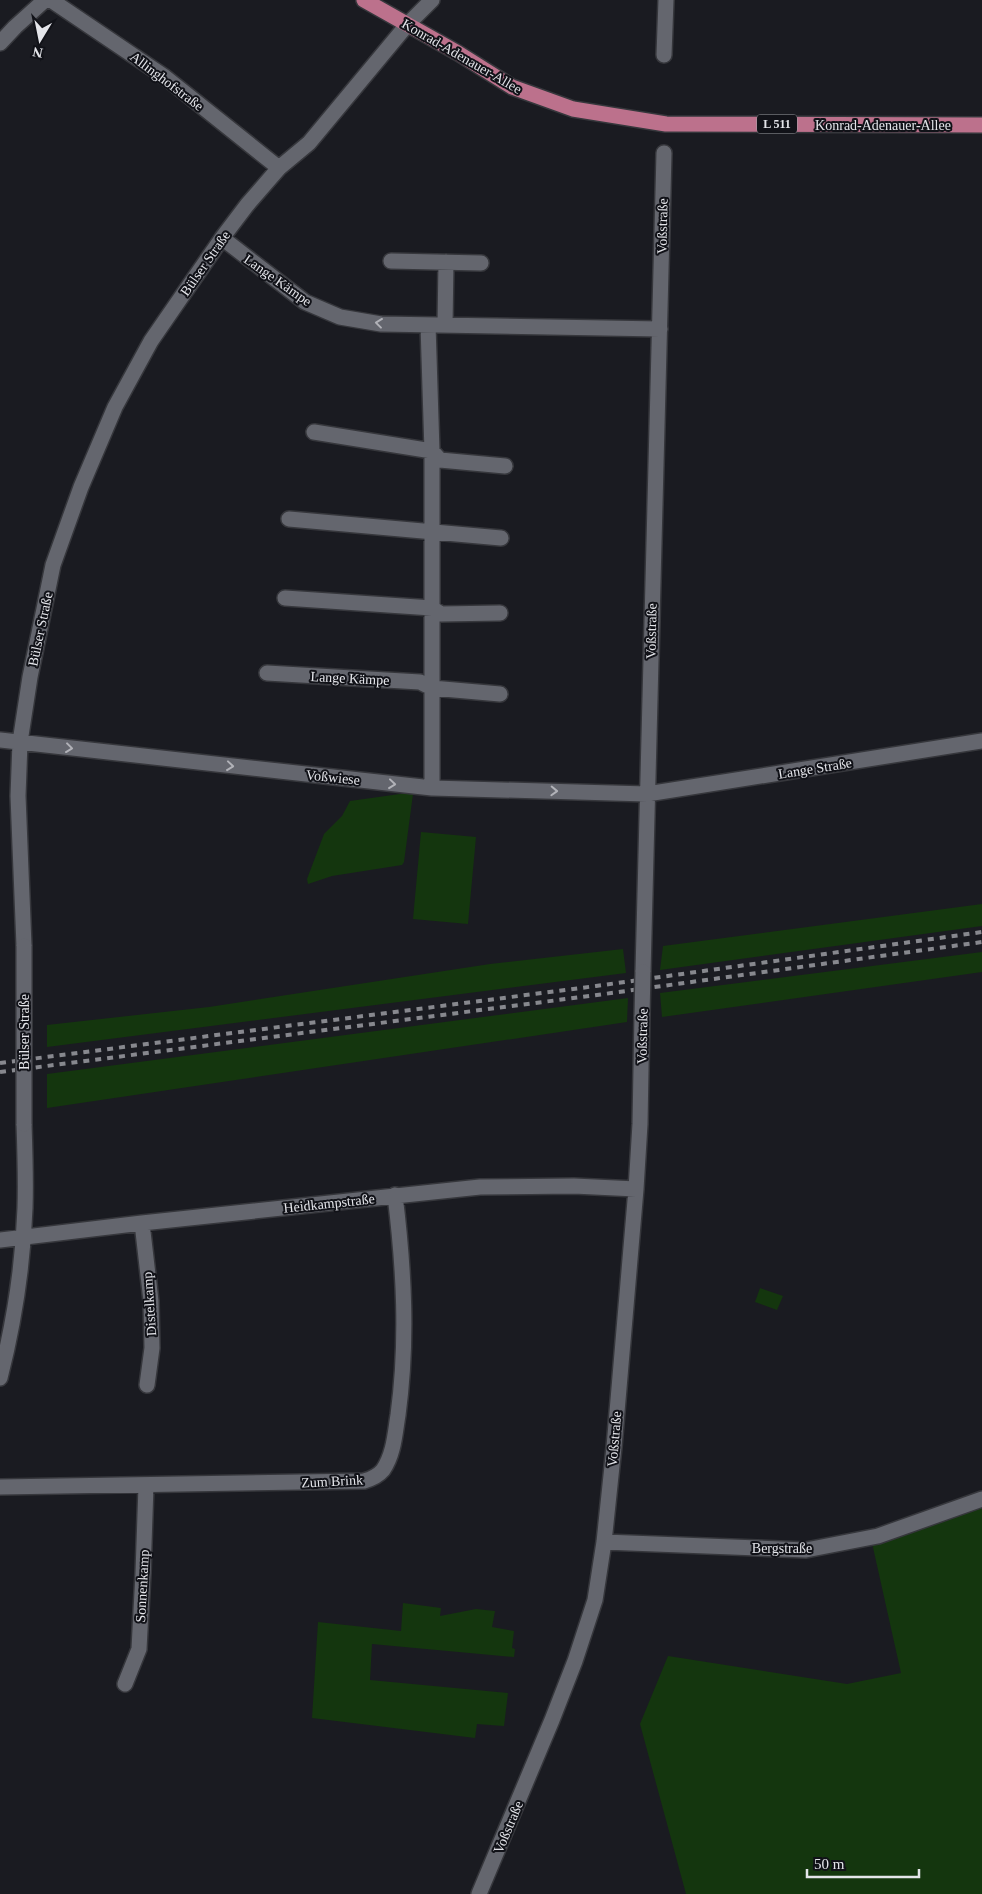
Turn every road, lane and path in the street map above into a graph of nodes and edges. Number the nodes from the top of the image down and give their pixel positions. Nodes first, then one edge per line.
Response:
1 (45, 0) edge
2 (51, 0) edge
3 (364, 0) edge
4 (432, 0) edge
5 (666, 0) edge
6 (407, 25) junction
7 (0, 43) edge
8 (664, 55) dead end
9 (982, 125) edge
10 (664, 153) dead end
11 (279, 168) junction
12 (222, 238) junction
13 (391, 261) dead end
14 (446, 262) junction
15 (482, 263) dead end
16 (428, 325) junction
17 (445, 325) junction
18 (660, 329) junction
19 (314, 432) dead end
20 (432, 451) junction
21 (505, 466) dead end
22 (289, 519) dead end
23 (432, 531) junction
24 (501, 538) dead end
25 (285, 598) dead end
26 (432, 608) junction
27 (500, 614) dead end
28 (267, 673) dead end
29 (432, 688) junction
30 (500, 694) dead end
31 (0, 740) edge
32 (982, 741) edge
33 (20, 742) junction
34 (432, 788) junction
35 (647, 794) junction
36 (636, 1189) junction
37 (395, 1195) junction
38 (142, 1223) junction
39 (23, 1238) junction
40 (0, 1240) edge
41 (0, 1378) edge
42 (147, 1385) dead end
43 (146, 1486) junction
44 (0, 1487) edge
45 (982, 1499) edge
46 (604, 1542) junction
47 (125, 1684) dead end
48 (479, 1894) edge

1 - 7 street
2 - 11 street, Allinghofstraße
3 - 6 main road, Konrad-Adenauer-Allee / L 511
4 - 6 street, Bülser Straße
5 - 8 street
6 - 9 main road, Konrad-Adenauer-Allee / L 511
6 - 11 street, Bülser Straße
10 - 18 street, Voßstraße
11 - 12 street, Bülser Straße
16 -> 12 street, Lange Kämpe
12 - 33 street, Bülser Straße
13 - 14 street
14 - 15 street
14 - 17 street
16 - 17 street, Lange Kämpe
16 - 20 street
17 - 18 street, Lange Kämpe
18 - 35 street, Voßstraße
19 - 20 street
20 - 21 street
20 - 23 street
22 - 23 street
23 - 24 street
23 - 26 street
25 - 26 street
26 - 27 street
26 - 29 street
28 - 29 street, Lange Kämpe
29 - 30 street, Lange Kämpe
29 - 34 street
31 - 33 street
32 - 35 street, Lange Straße
33 -> 34 street, Voßwiese
33 - 39 street, Bülser Straße, bridge
34 -> 35 street, Voßwiese
35 - 36 street, Voßstraße, bridge
36 - 37 street, Heidkampstraße
36 - 46 street, Voßstraße
37 - 38 street, Heidkampstraße
37 - 43 street, Zum Brink
38 - 39 street, Heidkampstraße
38 - 42 street, Distelkamp
39 - 40 street, Heidkampstraße
39 - 41 street, Bülser Straße
43 - 44 street, Zum Brink
43 - 47 street, Sonnenkamp
45 - 46 street, Bergstraße
46 - 48 street, Voßstraße

